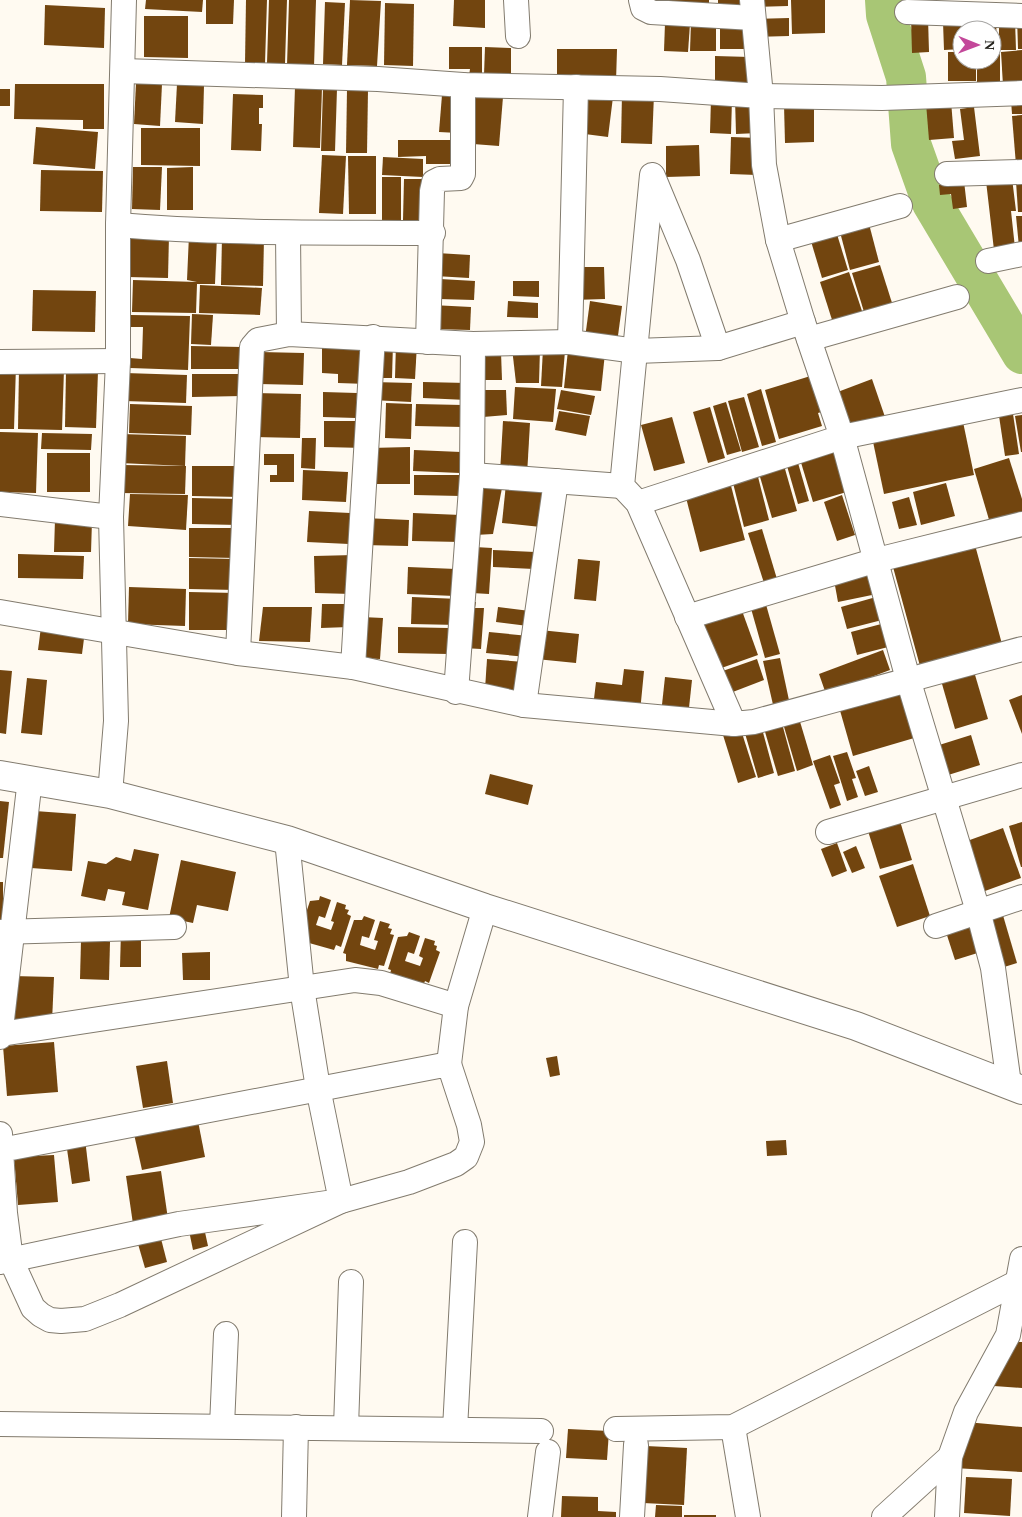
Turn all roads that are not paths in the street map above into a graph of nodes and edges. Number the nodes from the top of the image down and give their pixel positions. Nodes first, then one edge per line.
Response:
1 (124, 0) edge
2 (516, 0) edge
3 (641, 0) edge
4 (753, 9) edge
5 (907, 12) dead end
6 (1022, 16) edge
7 (518, 36) dead end
8 (123, 71) junction
9 (463, 85) junction
10 (576, 87) junction
11 (1022, 93) edge
12 (762, 96) junction
13 (1022, 172) edge
14 (947, 174) dead end
15 (900, 206) dead end
16 (118, 225) junction
17 (433, 233) junction
18 (288, 234) junction
19 (778, 240) junction
20 (1022, 254) edge
21 (988, 261) dead end
22 (957, 297) dead end
23 (806, 331) junction
24 (289, 334) junction
25 (372, 338) junction
26 (428, 342) junction
27 (570, 342) junction
28 (473, 344) junction
29 (718, 348) junction
30 (636, 351) junction
31 (118, 361) junction
32 (0, 362) edge
33 (1020, 401) edge
34 (842, 437) junction
35 (472, 475) junction
36 (556, 481) junction
37 (622, 486) junction
38 (638, 503) junction
39 (0, 504) edge
40 (111, 517) junction
41 (1022, 524) edge
42 (877, 560) junction
43 (0, 612) edge
44 (687, 617) junction
45 (113, 632) junction
46 (1022, 649) edge
47 (238, 653) junction
48 (353, 667) junction
49 (908, 679) junction
50 (456, 692) junction
51 (524, 705) junction
52 (734, 724) junction
53 (0, 774) edge
54 (1022, 775) edge
55 (30, 779) junction
56 (110, 794) junction
57 (945, 798) junction
58 (828, 832) dead end
59 (287, 840) junction
60 (1022, 897) edge
61 (485, 908) junction
62 (978, 912) junction
63 (936, 926) dead end
64 (174, 927) dead end
65 (6, 932) edge
66 (302, 988) junction
67 (456, 1006) junction
68 (0, 1036) edge
69 (449, 1064) junction
70 (1015, 1087) edge
71 (318, 1088) junction
72 (0, 1142) edge
73 (341, 1201) junction
74 (2, 1213) edge
75 (464, 1242) dead end
76 (1022, 1259) edge
77 (5, 1261) edge
78 (350, 1282) dead end
79 (1018, 1282) junction
80 (226, 1334) dead end
81 (1015, 1336) edge
82 (0, 1424) edge
83 (222, 1426) junction
84 (296, 1427) junction
85 (346, 1427) junction
86 (733, 1427) junction
87 (455, 1429) junction
88 (616, 1429) dead end
89 (636, 1445) dead end
90 (950, 1457) junction
91 (294, 1517) edge
92 (540, 1517) edge
93 (632, 1517) edge
94 (748, 1517) edge
95 (884, 1517) edge
96 (947, 1517) edge

1 - 8 street
2 - 7 street
3 - 4 street
4 - 12 street
5 - 6 street
8 - 9 street
8 - 16 street
9 - 10 street
9 - 17 street
10 - 12 street
10 - 27 street
11 - 12 street
12 - 19 street
13 - 14 street
15 - 19 street
16 - 18 street
16 - 31 street
17 - 18 street
17 - 26 street
18 - 24 street
19 - 23 street
20 - 21 street
22 - 23 street
23 - 29 street
23 - 34 street
24 - 25 street
24 - 47 street
25 - 26 street
25 - 48 street
26 - 28 street
27 - 28 street
27 - 30 street
28 - 35 street
29 - 30 street
29 - 30 street
30 - 37 street
31 - 32 street
31 - 40 street
33 - 34 street
34 - 38 street
34 - 42 street
35 - 36 street
35 - 50 street
36 - 37 street
36 - 51 street
37 - 38 street
38 - 44 street
39 - 40 street
40 - 45 street
41 - 42 street
42 - 44 street
42 - 49 street
43 - 45 street
44 - 52 street
45 - 47 street
45 - 56 street
46 - 49 street
47 - 48 street
48 - 50 street
49 - 52 street
49 - 57 street
50 - 51 street
51 - 52 street
53 - 55 main road
54 - 57 street
55 - 56 main road
55 - 65 street
56 - 59 main road
57 - 58 street
57 - 62 street
59 - 61 main road
59 - 66 street
60 - 62 street
61 - 67 street
61 - 70 main road
62 - 63 street
62 - 70 street
64 - 65 street
65 - 68 street
66 - 67 street
66 - 68 street
66 - 71 street
67 - 69 street
69 - 71 street
69 - 73 street
71 - 72 street
71 - 73 street
72 - 74 street
73 - 77 street
73 - 77 street
74 - 77 street
75 - 87 street
76 - 79 street
78 - 85 street
79 - 81 street
79 - 86 street
80 - 83 street
81 - 90 street
82 - 83 street
83 - 84 street
84 - 85 street
84 - 91 street
85 - 87 street
86 - 88 street
86 - 94 street
87 - 92 street
89 - 93 street
90 - 95 street
90 - 96 street

